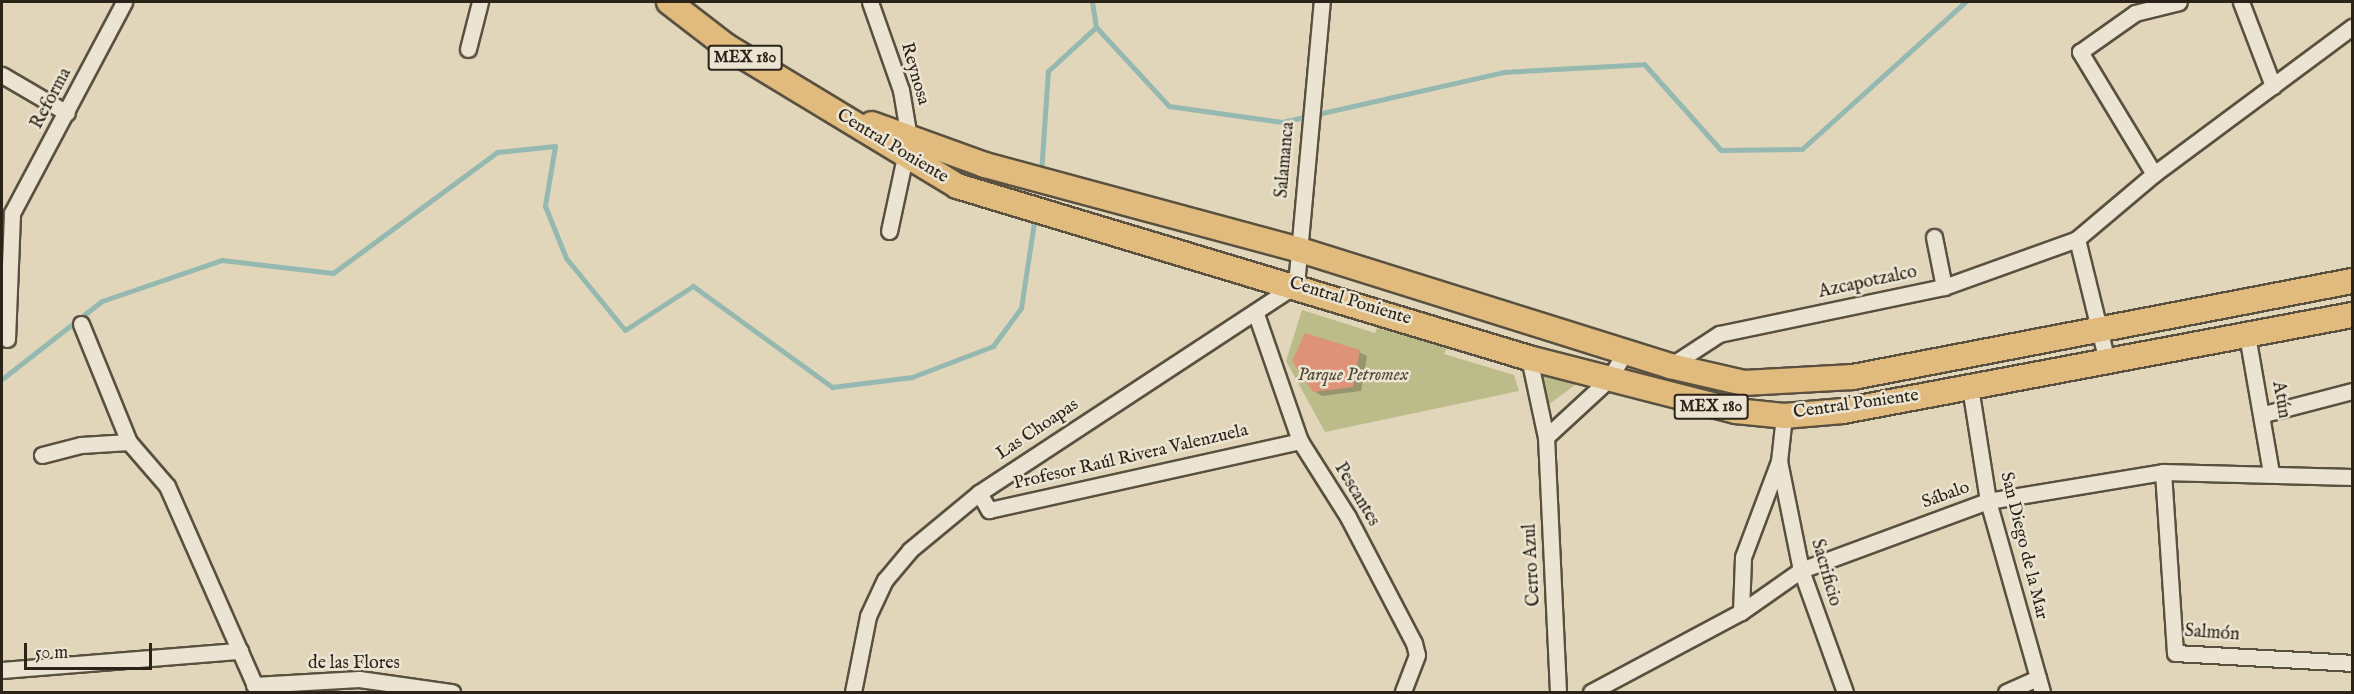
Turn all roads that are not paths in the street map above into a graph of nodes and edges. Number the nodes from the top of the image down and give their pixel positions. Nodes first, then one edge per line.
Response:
1 (480, 2) edge
2 (669, 2) edge
3 (870, 2) edge
4 (1322, 2) edge
5 (2179, 2) edge
6 (2241, 2) edge
7 (118, 4) edge
8 (2352, 27) edge
9 (468, 49) dead end
10 (2, 75) edge
11 (2273, 86) junction
12 (67, 113) junction
13 (908, 149) junction
14 (2154, 174) junction
15 (7, 212) edge
16 (890, 231) dead end
17 (1934, 237) dead end
18 (2077, 239) junction
19 (1297, 249) junction
20 (2352, 281) edge
21 (1296, 285) junction
22 (1944, 287) junction
23 (1256, 314) junction
24 (2352, 315) edge
25 (81, 324) dead end
26 (2099, 329) junction
27 (2247, 335) junction
28 (7, 339) dead end
29 (1625, 352) junction
30 (1528, 358) junction
31 (2107, 361) junction
32 (1670, 366) junction
33 (1609, 379) junction
34 (1970, 387) junction
35 (2352, 391) edge
36 (2264, 414) junction
37 (1784, 416) junction
38 (1546, 437) junction
39 (1300, 441) junction
40 (129, 442) junction
41 (42, 455) dead end
42 (1779, 461) junction
43 (2163, 472) junction
44 (2271, 473) junction
45 (2352, 477) edge
46 (979, 493) junction
47 (1988, 501) junction
48 (1801, 570) junction
49 (1741, 612) junction
50 (240, 651) junction
51 (2352, 663) edge
52 (2, 670) edge
53 (2040, 686) edge
54 (256, 689) edge
55 (452, 693) edge
56 (853, 693) edge
57 (1403, 693) edge
58 (1558, 693) edge
59 (1591, 693) edge
60 (1845, 693) edge
61 (2006, 693) edge

1 - 9 street
2 - 13 main road, Central Poniente / MEX 180
3 - 13 street, Reynosa
4 - 19 street, Salamanca
5 - 14 street
6 - 11 street
7 - 12 street, Reforma
8 - 11 street, Azcapotzalco
10 - 12 street
11 - 14 street, Azcapotzalco
12 - 15 street, Reforma
13 - 16 street
13 - 19 main road, Central Poniente / MEX 180
13 - 21 main road, Central Poniente / MEX 180
14 - 18 street, Azcapotzalco
15 - 28 street, Reforma
17 - 22 street
18 - 22 street, Azcapotzalco
18 - 26 street
19 - 21 street
19 - 29 main road, Central Poniente / MEX 180
20 - 26 main road, Central Poniente / MEX 180
21 - 23 street, Las Choapas
21 - 30 main road, Central Poniente / MEX 180
22 - 32 street, Azcapotzalco
23 - 39 street, Pescantes
23 - 46 street, Las Choapas
24 - 27 main road, Central Poniente / MEX 180
25 - 40 street
26 - 31 street
26 - 32 main road, Central Poniente / MEX 180
27 - 31 main road, Central Poniente / MEX 180
27 - 36 street, Atún
29 - 32 main road, Central Poniente / MEX 180
29 - 33 street
30 - 33 main road, Central Poniente / MEX 180
30 - 38 street, Cerro Azul
31 - 34 main road, Central Poniente / MEX 180
33 - 37 main road, Central Poniente / MEX 180
33 - 38 street
34 - 37 main road, Central Poniente / MEX 180
34 - 47 street, San Diego de la Mar
35 - 36 street
36 - 44 street, Atún
37 - 42 street, Sacrificio
38 - 58 street, Cerro Azul
39 - 46 street, Profesor Raúl Rivera Valenzuela
39 - 57 street, Pescantes
40 - 41 street
40 - 50 street
42 - 48 street, Sacrificio
42 - 49 street, Sacrificio
43 - 44 street, Sábalo
43 - 47 street, Sábalo
43 - 51 street, Salmón
44 - 45 street, Sábalo
46 - 56 street, Las Choapas
47 - 48 street, Sábalo
47 - 53 street, San Diego de la Mar
48 - 49 street, Sábalo
48 - 60 street, Sacrificio
49 - 59 street, Sábalo
50 - 52 street
50 - 54 street
53 - 61 street, San Diego de la Mar
54 - 55 street, de las Flores

